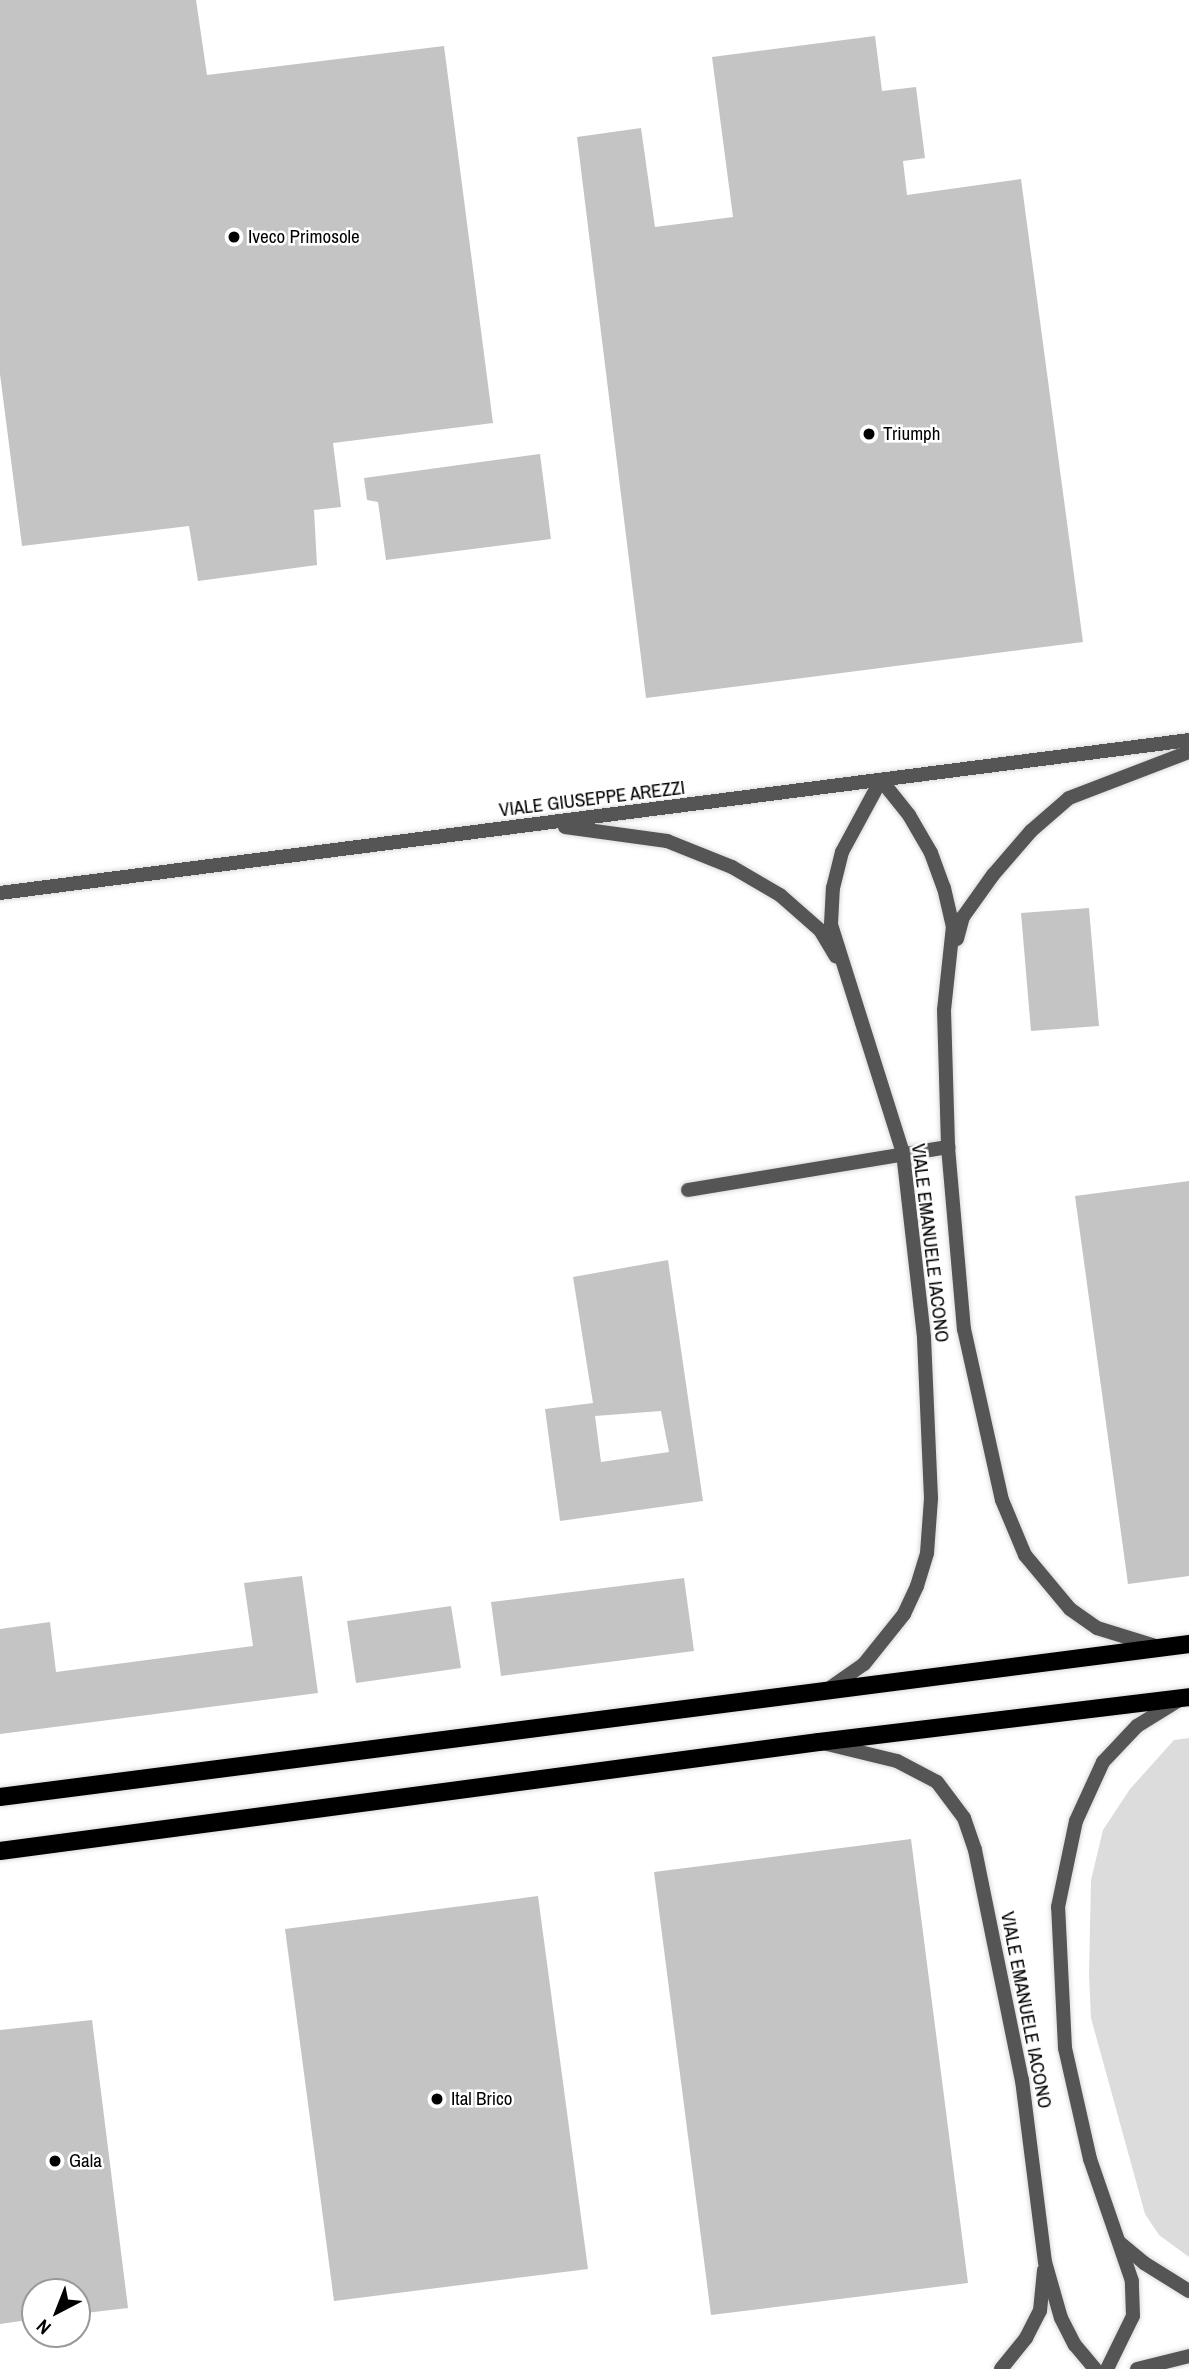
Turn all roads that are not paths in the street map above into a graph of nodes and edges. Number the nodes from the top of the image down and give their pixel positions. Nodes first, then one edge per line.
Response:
1 (1189, 740) edge
2 (1189, 752) edge
3 (881, 780) junction
4 (547, 825) junction
5 (0, 893) edge
6 (949, 964) junction
7 (848, 977) junction
8 (948, 1147) junction
9 (903, 1153) junction
10 (688, 1191) dead end
11 (1189, 1644) edge
12 (1163, 1647) junction
13 (825, 1692) junction
14 (1186, 1697) edge
15 (819, 1742) junction
16 (0, 1797) edge
17 (0, 1851) edge
18 (1118, 2242) junction
19 (1045, 2262) junction
20 (1189, 2291) edge
21 (1189, 2356) edge
22 (1001, 2369) edge
23 (1095, 2369) edge
24 (1107, 2369) edge
25 (1137, 2369) edge

1 - 3 street, VIALE GIUSEPPE AREZZI
2 - 6 street
3 - 4 street, VIALE GIUSEPPE AREZZI
3 - 6 street
3 - 7 street, VIALE EMANUELE IACONO
4 - 5 street, VIALE GIUSEPPE AREZZI
4 - 7 street
6 - 8 street
7 - 9 street, VIALE EMANUELE IACONO
8 - 9 street
8 - 12 street
9 - 10 street
9 - 13 street, VIALE EMANUELE IACONO
11 - 12 main road
12 - 13 main road
13 - 16 main road
14 - 15 main road
14 - 18 street, VIALE EMANUELE IACONO
15 - 17 main road
15 - 19 street, VIALE EMANUELE IACONO
18 - 20 street
18 - 24 street, VIALE EMANUELE IACONO
19 - 22 street
19 - 23 street, VIALE EMANUELE IACONO
21 - 25 street

